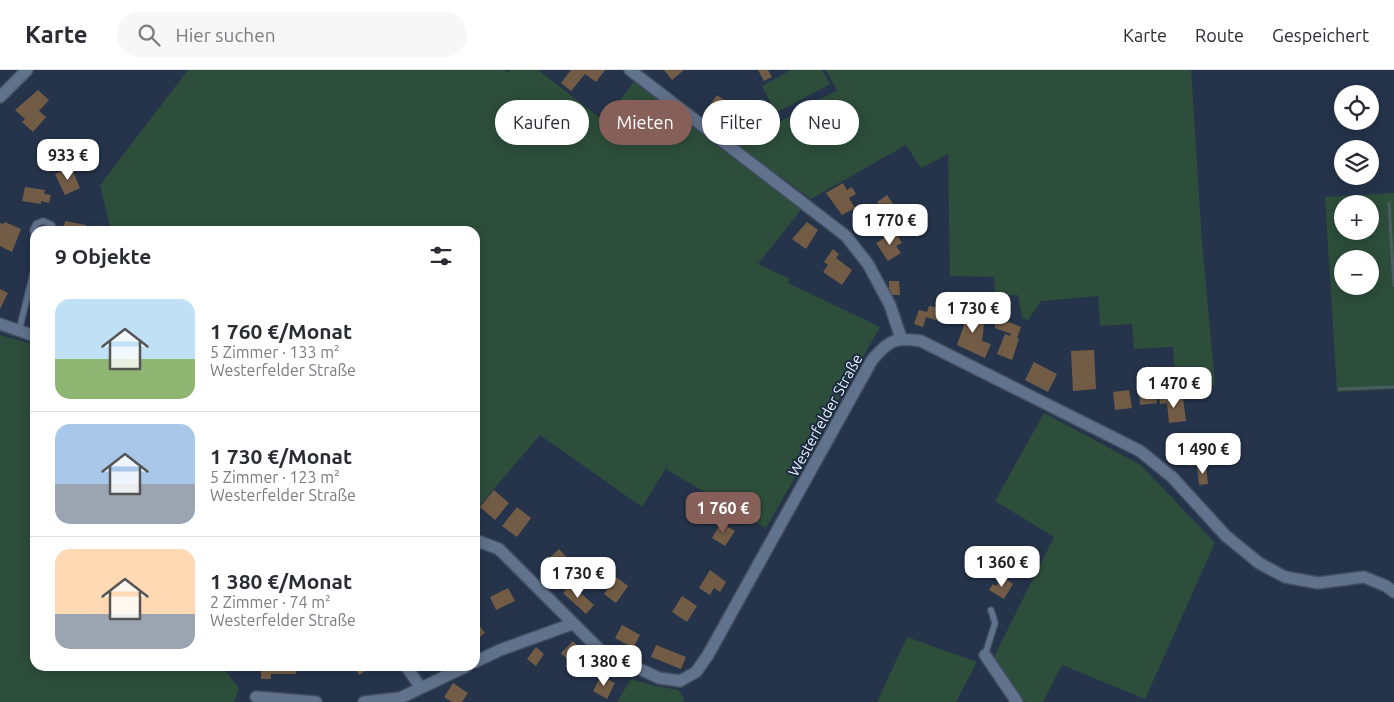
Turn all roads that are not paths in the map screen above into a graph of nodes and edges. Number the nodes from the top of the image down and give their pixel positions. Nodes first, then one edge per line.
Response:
1 (28, 70) edge
2 (630, 70) edge
3 (0, 97) edge
4 (35, 226) edge
5 (52, 226) edge
6 (30, 287) edge
7 (0, 324) edge
8 (20, 331) junction
9 (30, 334) edge
10 (901, 338) junction
11 (480, 542) edge
12 (1394, 592) edge
13 (991, 610) dead end
14 (572, 624) junction
15 (985, 655) joint
16 (480, 660) edge
17 (409, 671) edge
18 (457, 671) edge
19 (421, 688) junction
20 (256, 697) dead end
21 (316, 702) edge
22 (364, 702) edge
23 (1017, 702) edge

1 - 3 street
2 - 10 street
4 - 5 lane
6 - 8 lane
7 - 8 street
8 - 9 street
10 - 12 street
10 - 14 street, Westerfelder Straße
11 - 14 street, Westerfelder Straße
13 - 15 lane
14 - 16 street
15 - 23 street
17 - 19 street
18 - 19 street
19 - 22 street
20 - 21 street

